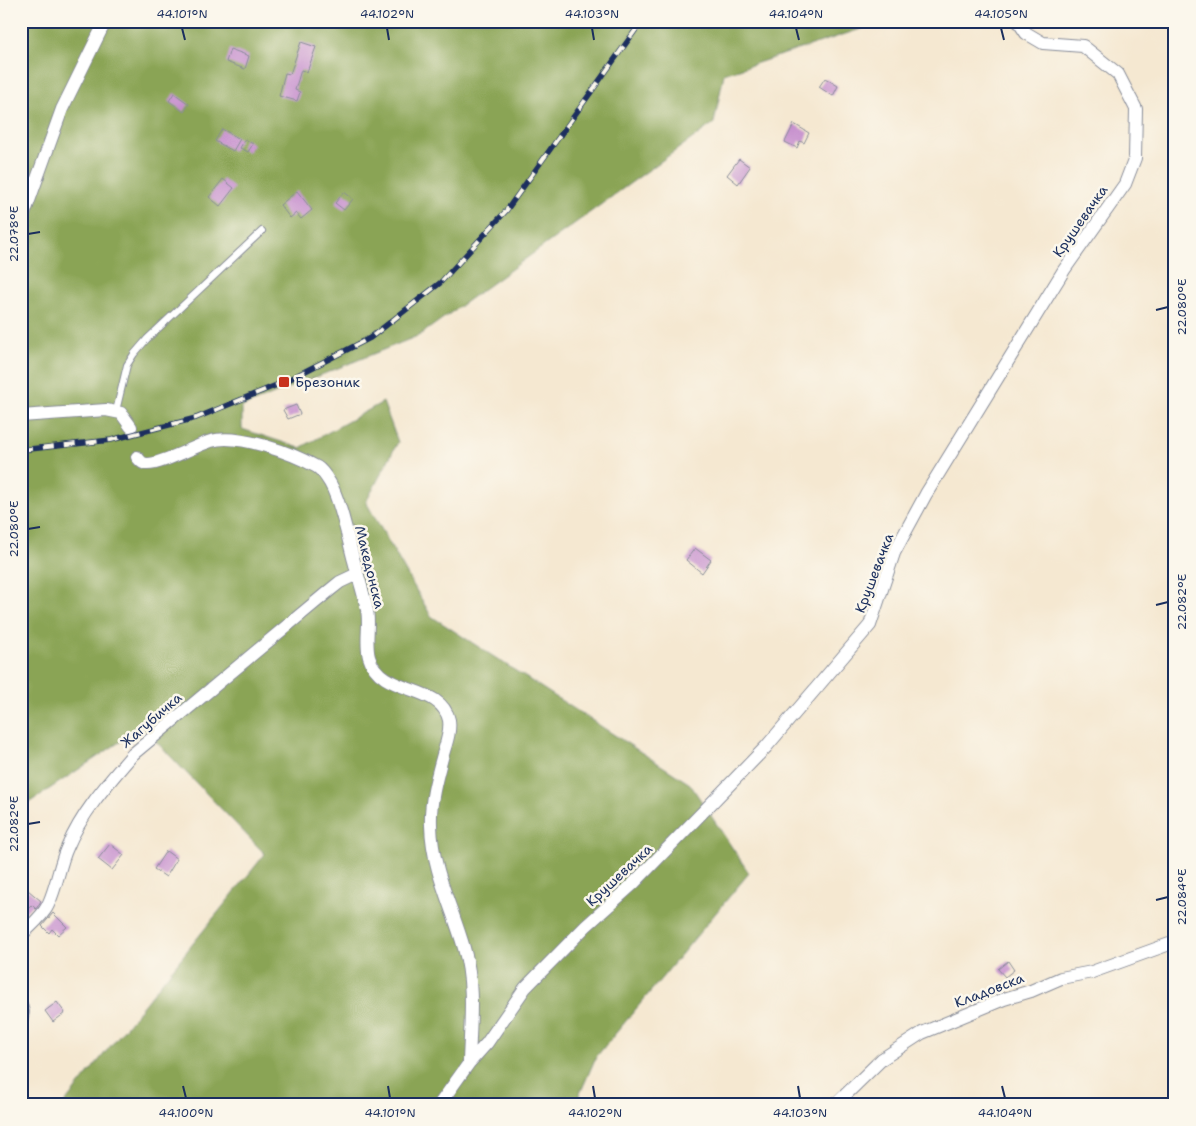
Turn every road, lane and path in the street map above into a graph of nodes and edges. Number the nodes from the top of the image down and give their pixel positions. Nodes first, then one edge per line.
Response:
1 (107, 21) edge
2 (1018, 21) edge
3 (21, 223) edge
4 (262, 231) dead end
5 (116, 411) junction
6 (21, 416) edge
7 (130, 427) dead end
8 (137, 457) dead end
9 (357, 574) junction
10 (21, 935) edge
11 (1175, 942) edge
12 (21, 1005) edge
13 (21, 1021) edge
14 (469, 1063) junction
15 (439, 1105) edge
16 (835, 1105) edge

1 - 3 street
2 - 14 street, Крушевачка
4 - 5 lane
5 - 6 street
5 - 7 street
8 - 9 street, Македонска
9 - 10 street, Жагубичка
9 - 14 street, Македонска
11 - 16 street, Кладовска
12 - 13 street
14 - 15 street, Крушевачка

